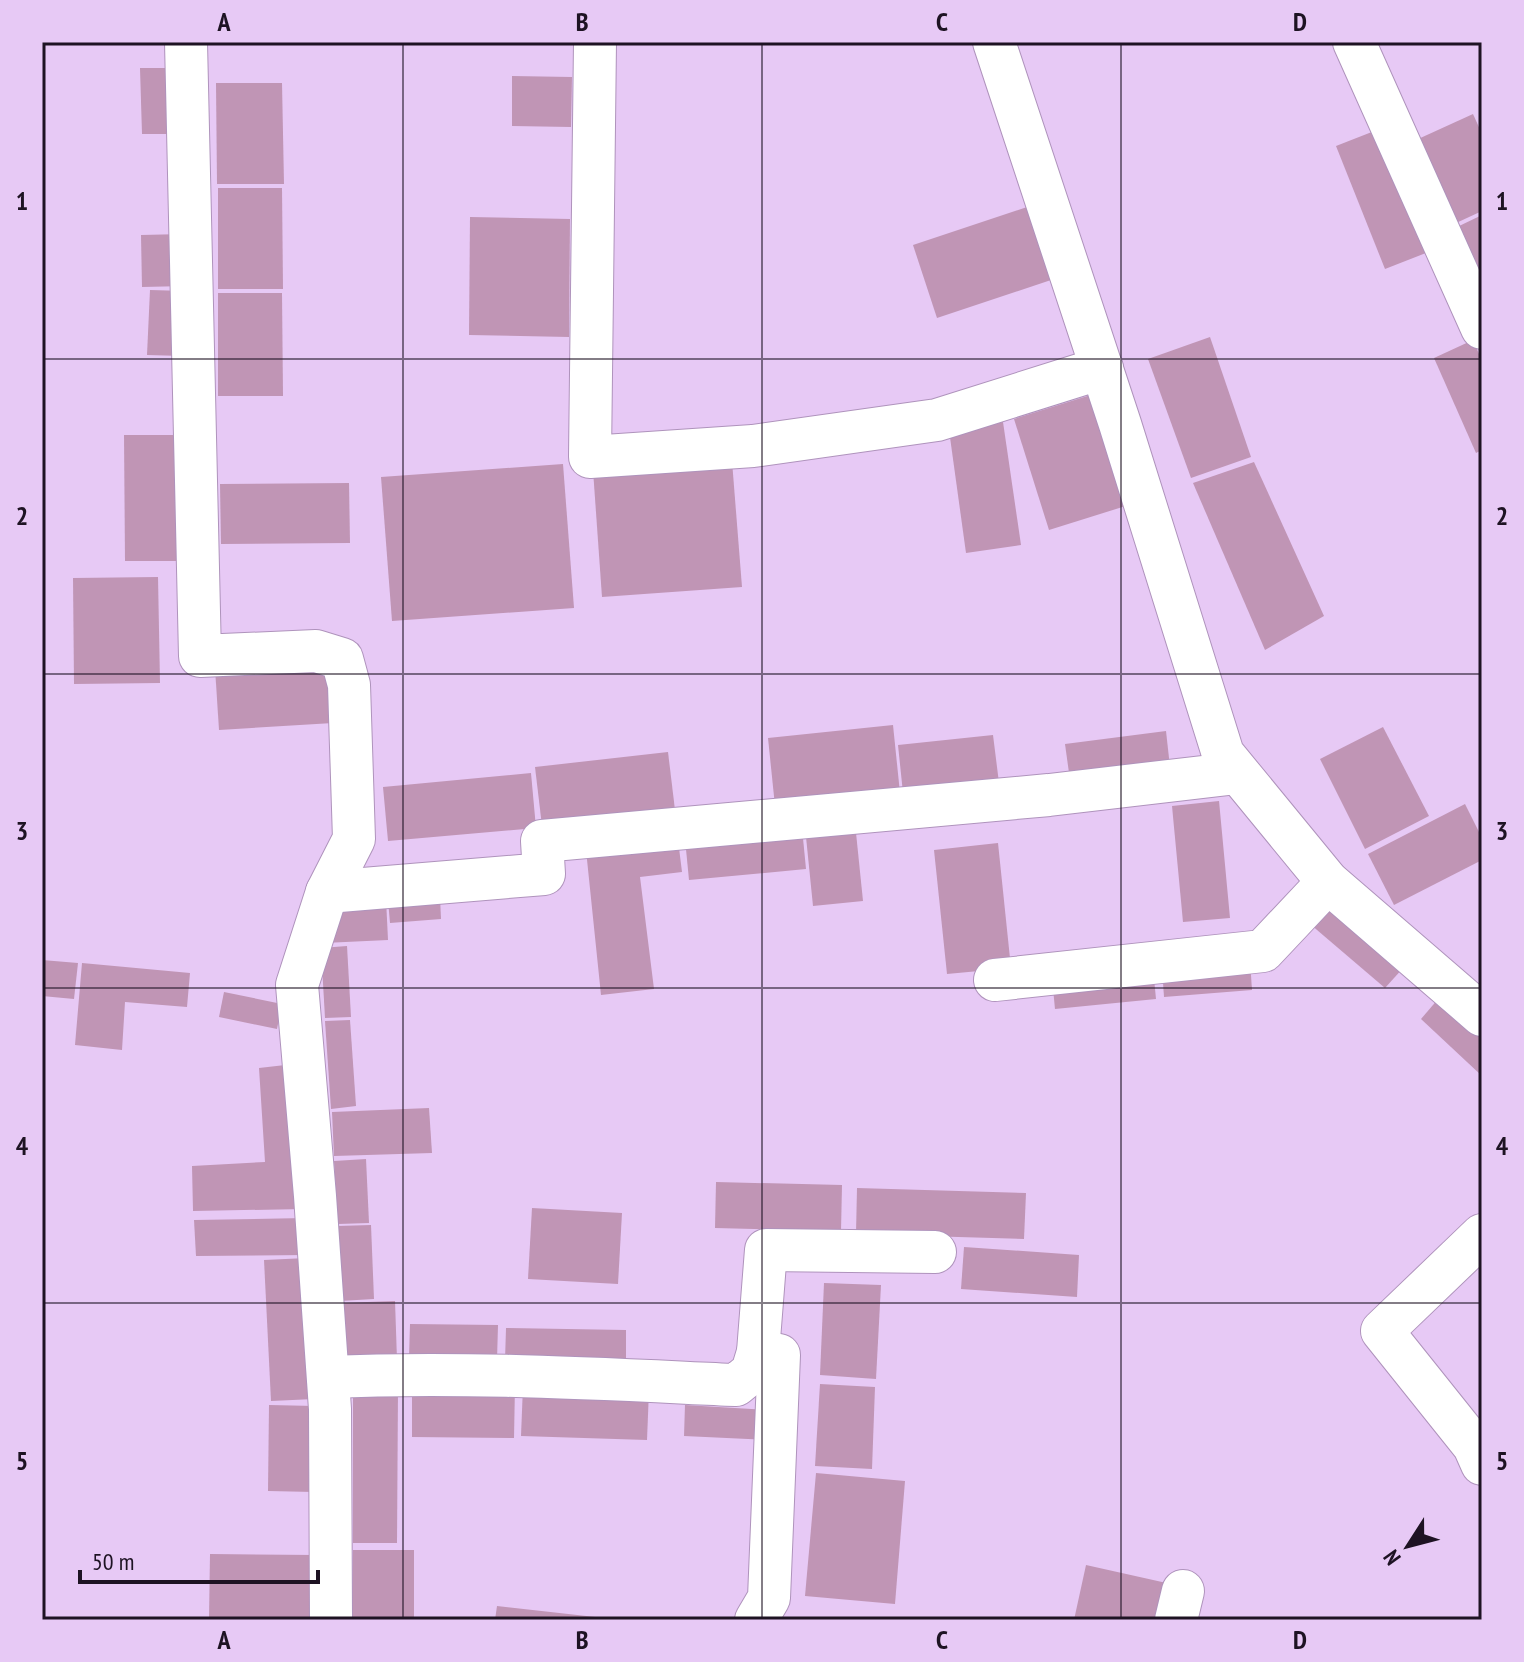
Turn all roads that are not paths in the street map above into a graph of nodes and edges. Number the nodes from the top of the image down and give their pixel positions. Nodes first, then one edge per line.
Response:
1 (186, 42) edge
2 (595, 42) edge
3 (994, 42) edge
4 (1354, 42) edge
5 (1482, 328) edge
6 (1102, 368) junction
7 (1237, 773) junction
8 (1328, 882) junction
9 (327, 892) junction
10 (995, 980) dead end
11 (1482, 1015) edge
12 (1482, 1235) edge
13 (935, 1252) dead end
14 (758, 1352) junction
15 (328, 1377) junction
16 (1482, 1464) edge
17 (331, 1620) edge
18 (756, 1620) edge

1 - 9 street
2 - 6 street
3 - 6 street
4 - 5 street
6 - 7 street
7 - 8 street
7 - 9 street
8 - 10 street
8 - 11 street
9 - 15 street
12 - 16 street
13 - 14 street
14 - 15 street
14 - 18 street
15 - 17 street

